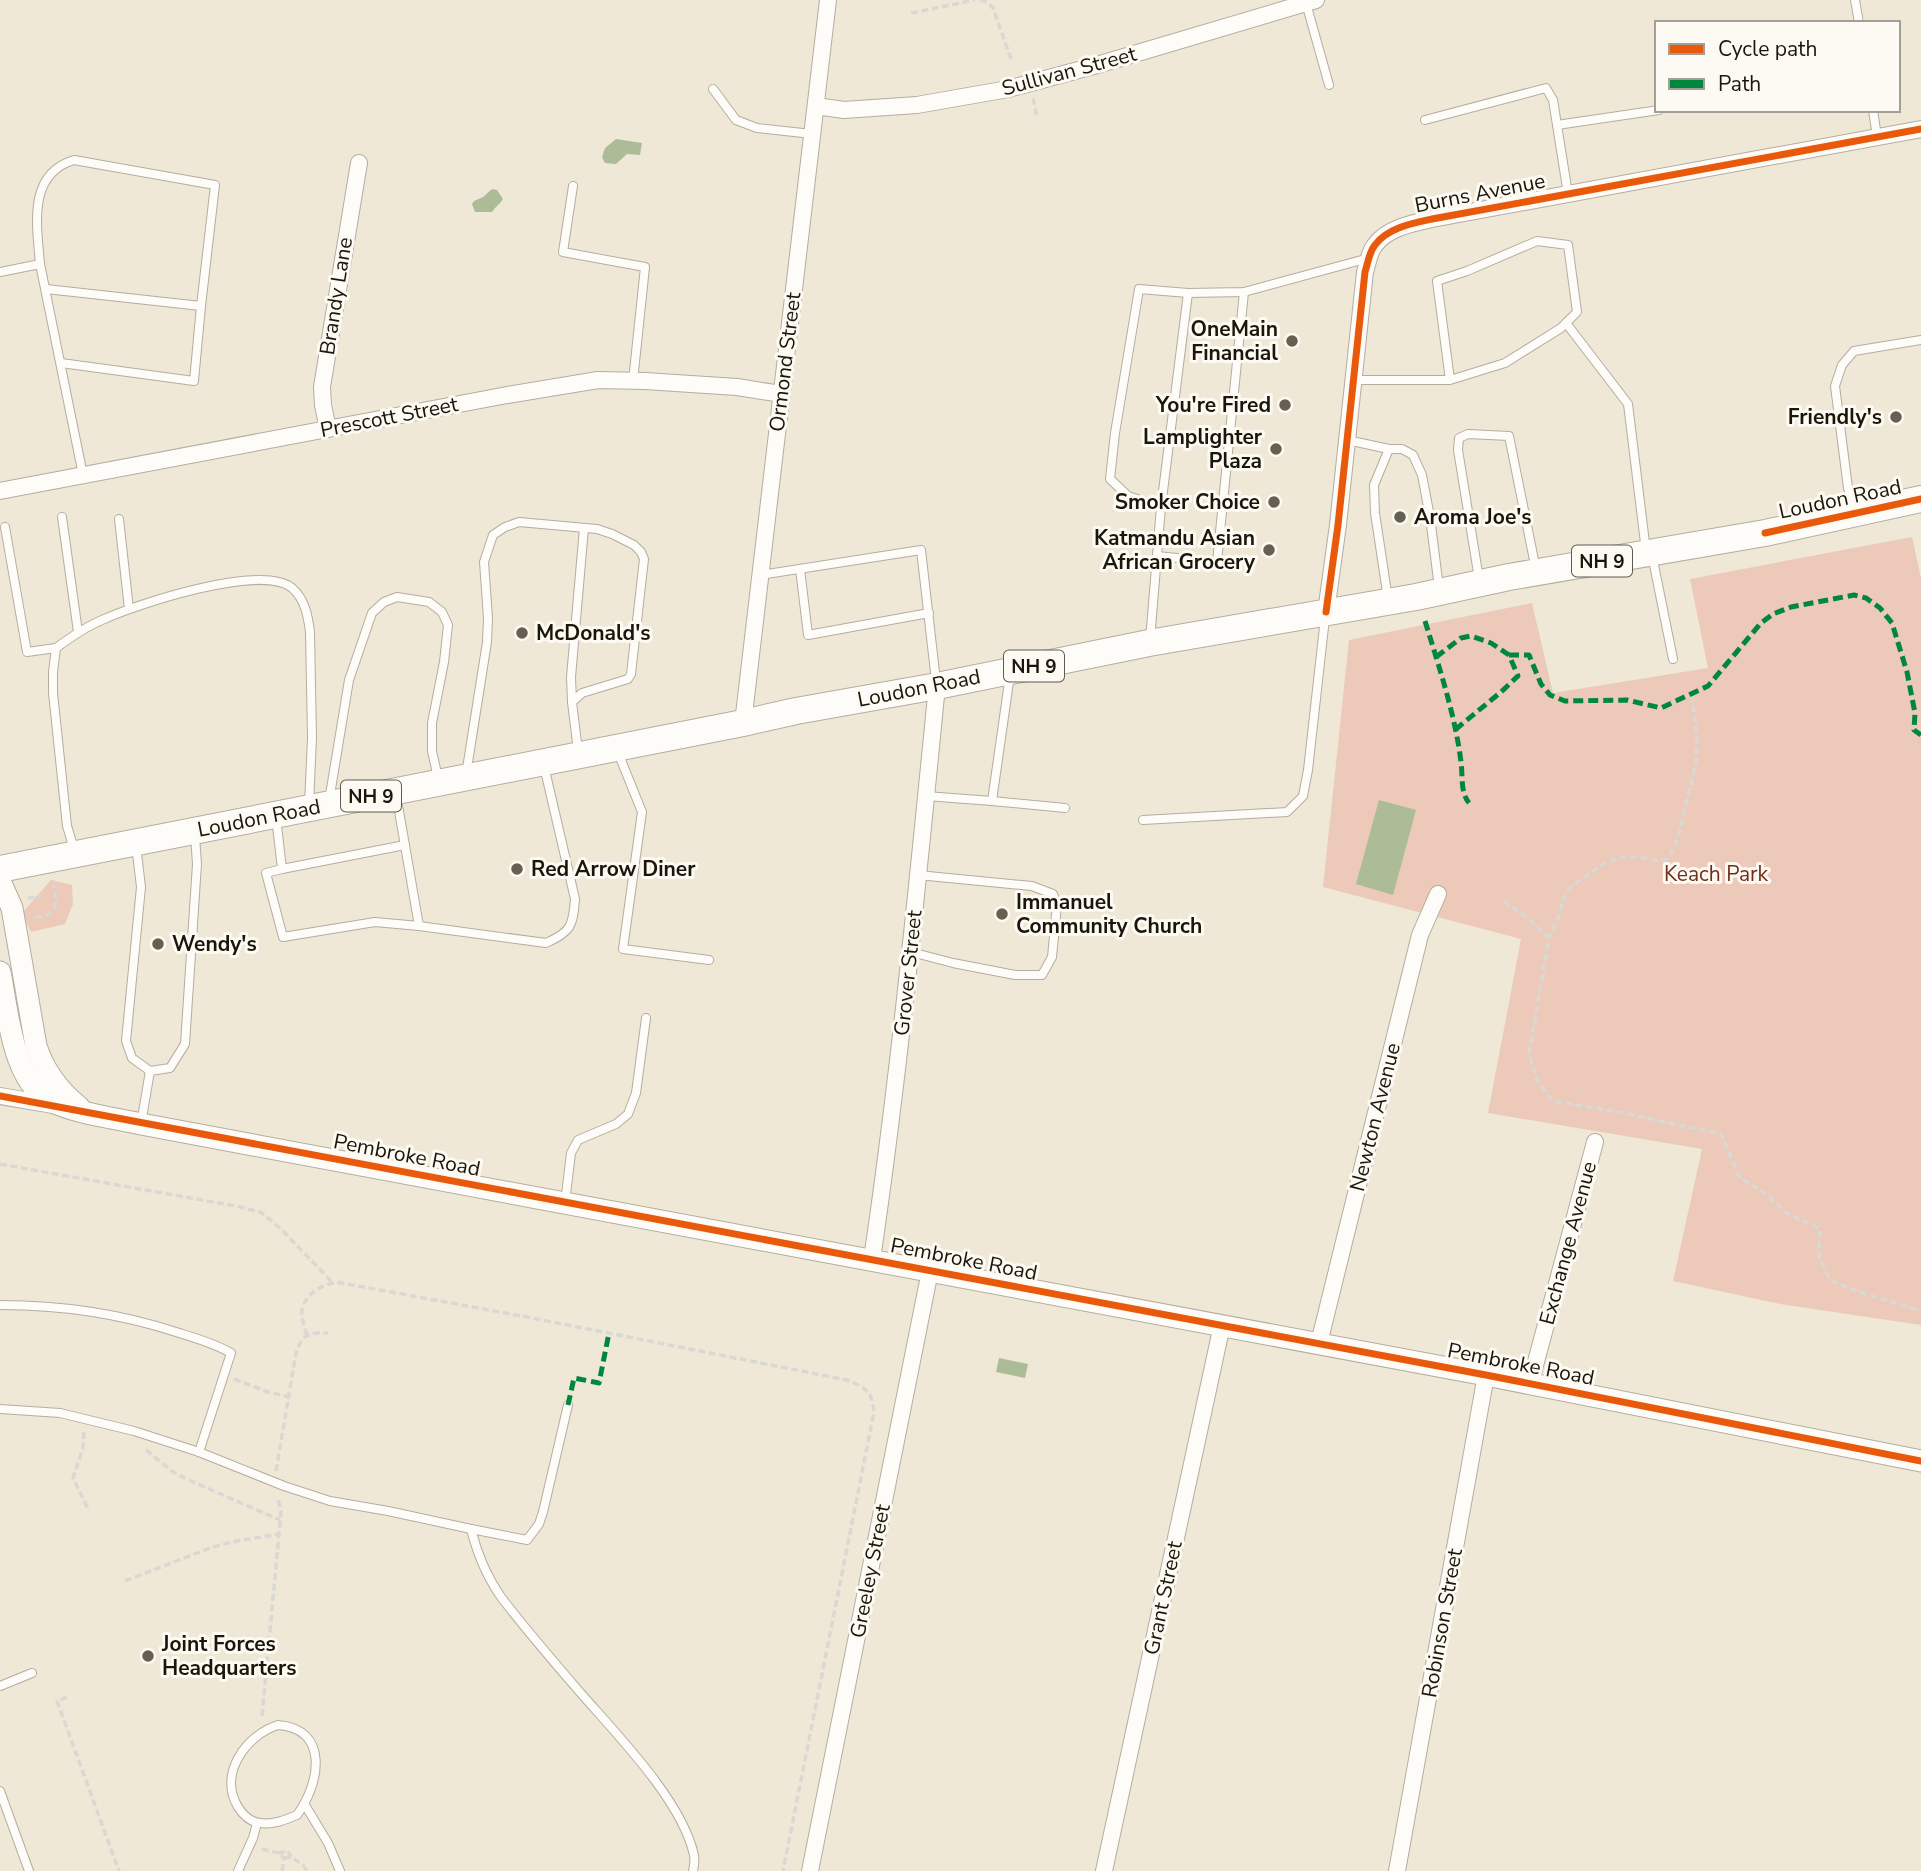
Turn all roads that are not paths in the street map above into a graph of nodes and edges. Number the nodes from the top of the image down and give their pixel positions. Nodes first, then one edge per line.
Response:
1 (828, 0) edge
2 (1855, 0) edge
3 (1301, 3) edge
4 (1859, 21) edge
5 (1329, 85) dead end
6 (713, 89) dead end
7 (816, 106) junction
8 (1655, 111) edge
9 (1873, 112) edge
10 (1424, 120) dead end
11 (1557, 125) junction
12 (1921, 129) edge
13 (812, 134) junction
14 (1877, 137) junction
15 (359, 163) dead end
16 (573, 186) dead end
17 (1568, 194) junction
18 (1369, 258) junction
19 (40, 264) junction
20 (0, 272) edge
21 (46, 289) junction
22 (1244, 292) junction
23 (1188, 293) junction
24 (201, 306) junction
25 (1566, 323) junction
26 (1921, 340) edge
27 (61, 363) junction
28 (1354, 380) junction
29 (1450, 380) junction
30 (633, 381) junction
31 (781, 394) junction
32 (328, 429) junction
33 (1348, 440) junction
34 (1389, 449) junction
35 (83, 475) junction
36 (0, 491) edge
37 (1921, 499) edge
38 (1161, 506) junction
39 (1856, 514) junction
40 (62, 517) dead end
41 (119, 519) dead end
42 (5, 527) dead end
43 (584, 528) junction
44 (1649, 553) junction
45 (1157, 556) junction
46 (800, 569) junction
47 (1536, 573) junction
48 (760, 575) junction
49 (1480, 583) junction
50 (1440, 591) junction
51 (1388, 601) junction
52 (129, 609) junction
53 (1326, 612) junction
54 (929, 613) junction
55 (78, 632) junction
56 (1149, 643) junction
57 (57, 648) junction
58 (1674, 659) dead end
59 (1011, 671) junction
60 (937, 685) junction
61 (572, 702) junction
62 (743, 723) junction
63 (616, 748) junction
64 (579, 754) junction
65 (543, 762) junction
66 (465, 778) junction
67 (439, 783) junction
68 (396, 791) junction
69 (926, 796) junction
70 (992, 800) junction
71 (319, 806) junction
72 (1065, 808) dead end
73 (276, 814) junction
74 (1143, 820) dead end
75 (194, 831) junction
76 (135, 842) junction
77 (405, 845) junction
78 (75, 854) junction
79 (0, 869) edge
80 (282, 869) junction
81 (919, 875) junction
82 (0, 881) edge
83 (1438, 894) dead end
84 (419, 926) junction
85 (911, 952) junction
86 (709, 960) dead end
87 (0, 972) edge
88 (646, 1018) dead end
89 (24, 1040) junction
90 (150, 1071) junction
91 (0, 1096) edge
92 (84, 1111) junction
93 (141, 1124) junction
94 (1595, 1142) dead end
95 (565, 1203) junction
96 (873, 1259) junction
97 (930, 1271) junction
98 (0, 1304) edge
99 (1222, 1325) junction
100 (1319, 1343) junction
101 (1486, 1375) junction
102 (1530, 1384) junction
103 (568, 1405) dead end
104 (0, 1409) edge
105 (200, 1452) junction
106 (1921, 1461) edge
107 (471, 1529) junction
108 (32, 1673) dead end
109 (0, 1686) edge
110 (0, 1793) edge
111 (305, 1805) junction
112 (257, 1823) junction
113 (29, 1871) edge
114 (238, 1871) edge
115 (340, 1871) edge
116 (693, 1871) edge
117 (810, 1871) edge
118 (1104, 1871) edge
119 (1397, 1871) edge

1 - 7 street, Ormond Street
2 - 4 lane
3 - 5 lane
3 - 7 street, Sullivan Street
6 - 13 lane
7 - 13 street, Ormond Street
8 - 11 lane
9 - 14 lane
10 - 11 lane
11 - 17 lane
12 - 14 street, Burns Avenue
13 - 31 street, Ormond Street
14 - 17 street, Burns Avenue
15 - 32 street, Brandy Lane
16 - 30 lane
17 - 18 street, Burns Avenue
18 - 22 lane
18 - 28 street, Burns Avenue
19 - 20 lane
19 - 21 lane
19 - 24 lane
21 - 24 lane
21 - 27 lane
22 - 23 lane
22 - 45 lane
23 - 38 lane
23 - 38 lane
24 - 27 lane
25 - 29 lane
25 - 29 lane
25 - 44 lane
26 - 39 lane
27 - 35 lane
28 - 29 lane
28 - 33 street, Burns Avenue
30 - 31 street, Prescott Street
30 - 32 street, Prescott Street
31 - 48 street, Ormond Street
32 - 35 street, Prescott Street
33 - 34 lane
33 - 53 street, Burns Avenue
34 - 50 lane
34 - 51 lane
35 - 36 street, Prescott Street
37 - 39 main road, Loudon Road / NH 9
38 - 45 lane
39 - 44 main road, Loudon Road / NH 9
40 - 55 lane
41 - 52 lane
42 - 57 lane
43 - 61 lane
43 - 61 lane
43 - 66 lane
44 - 47 main road, Loudon Road / NH 9
44 - 58 lane
45 - 56 lane
46 - 48 lane
46 - 54 lane
46 - 54 lane
47 - 49 main road, Loudon Road / NH 9
47 - 49 lane
48 - 62 street, Ormond Street
49 - 50 main road, Loudon Road / NH 9
50 - 51 main road, Loudon Road / NH 9
51 - 53 main road, Loudon Road / NH 9
52 - 55 lane
52 - 71 lane
53 - 56 main road, Loudon Road / NH 9
53 - 74 lane
54 - 60 lane
55 - 57 lane
56 - 59 main road, Loudon Road / NH 9
57 - 78 lane
59 - 60 main road, Loudon Road / NH 9
59 - 70 lane
60 - 62 main road, Loudon Road / NH 9
60 - 69 street, Grover Street
61 - 64 lane
62 - 63 main road, Loudon Road / NH 9
63 - 64 main road, Loudon Road / NH 9
63 - 86 lane
64 - 65 main road, Loudon Road / NH 9
65 - 66 main road, Loudon Road / NH 9
65 - 84 lane
66 - 67 main road, Loudon Road / NH 9
67 - 68 main road, Loudon Road / NH 9
67 - 71 lane
68 - 71 main road, Loudon Road / NH 9
68 - 77 lane
69 - 70 lane
69 - 81 street, Grover Street
70 - 72 lane
71 - 73 main road, Loudon Road / NH 9
73 - 75 main road, Loudon Road / NH 9
73 - 80 lane
75 - 76 main road, Loudon Road / NH 9
75 - 90 lane
76 - 78 main road, Loudon Road / NH 9
76 - 90 lane
77 - 80 lane
77 - 84 lane
78 - 79 main road, Loudon Road / NH 9
80 - 84 lane
81 - 85 street, Grover Street
81 - 85 lane
82 - 89 street
83 - 100 street, Newton Avenue
85 - 96 street, Grover Street
87 - 89 street
88 - 95 lane
89 - 92 street
90 - 93 lane
91 - 92 street, Pembroke Road
92 - 93 street, Pembroke Road
93 - 95 street, Pembroke Road
94 - 102 street, Exchange Avenue
95 - 96 street, Pembroke Road
96 - 97 street, Pembroke Road
97 - 99 street, Pembroke Road
97 - 117 street, Greeley Street
98 - 105 lane
99 - 100 street, Pembroke Road
99 - 118 street, Grant Street
100 - 101 street, Pembroke Road
101 - 102 street, Pembroke Road
101 - 119 street, Robinson Street
102 - 106 street, Pembroke Road
103 - 107 lane
104 - 105 lane
105 - 107 lane
107 - 116 lane
108 - 109 lane
110 - 113 lane
111 - 112 lane
111 - 112 lane
111 - 115 lane
112 - 114 lane

